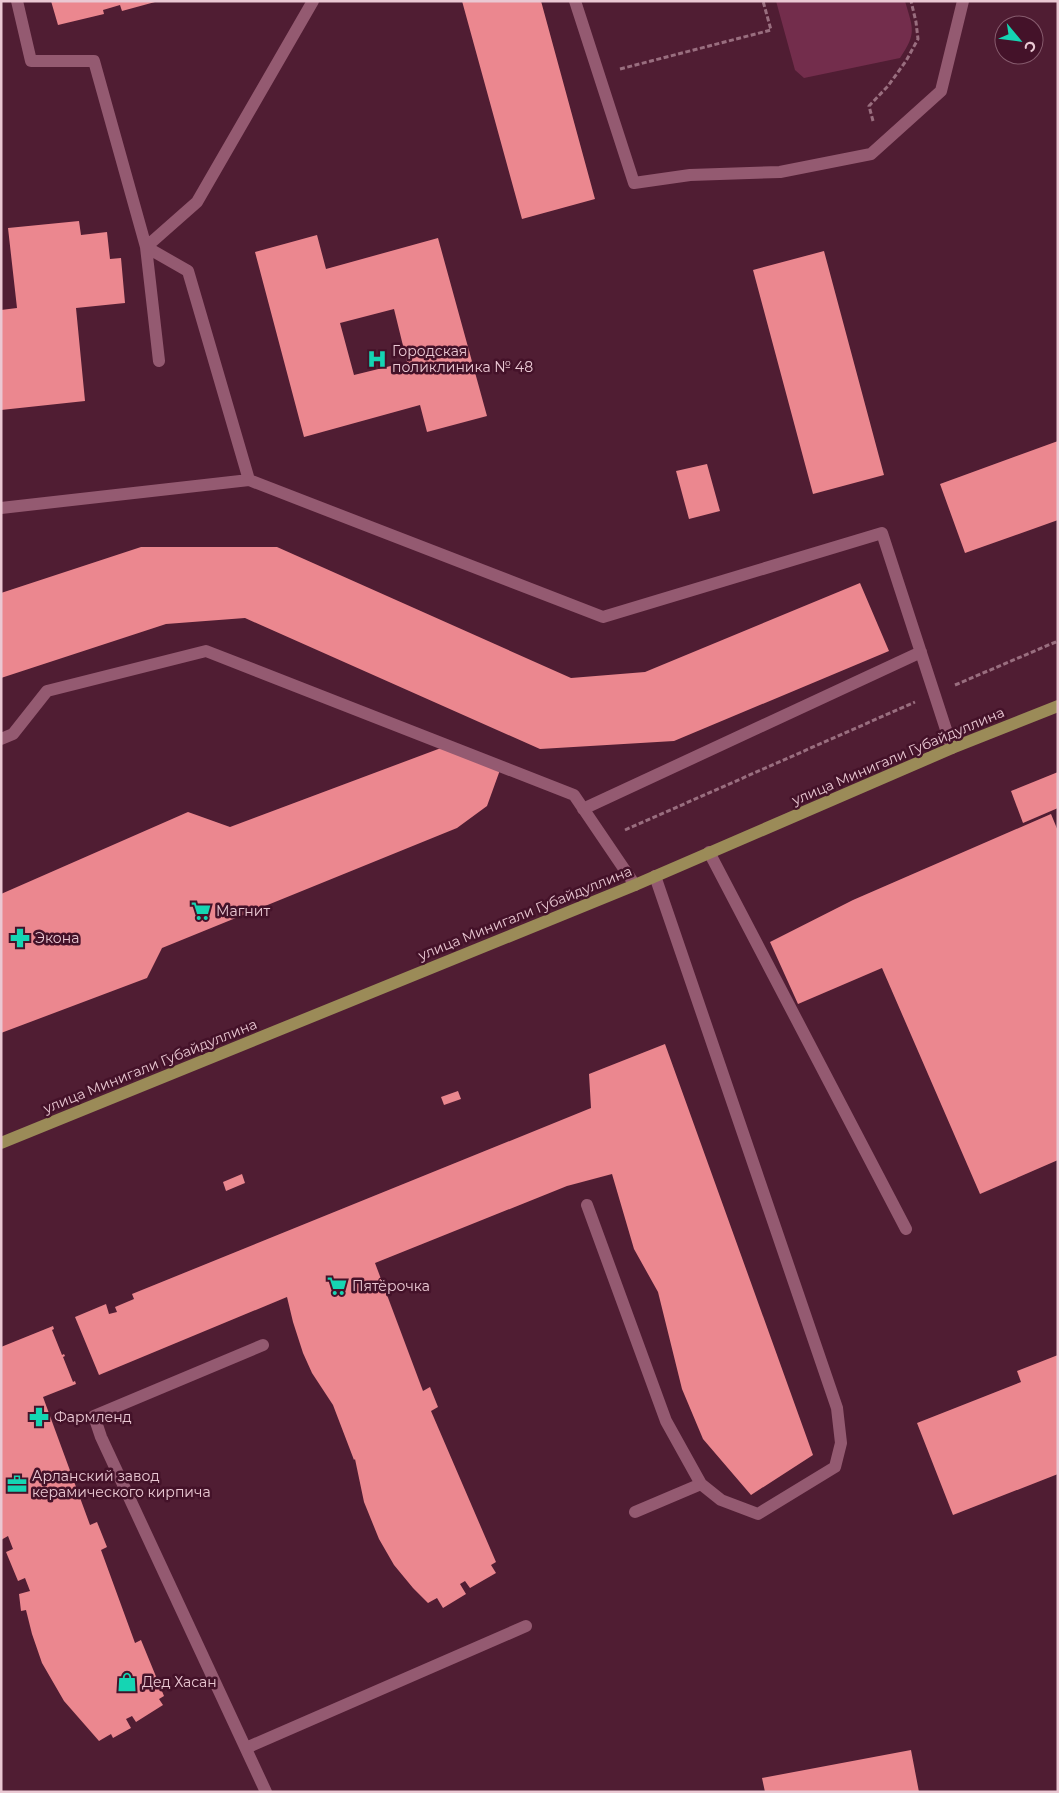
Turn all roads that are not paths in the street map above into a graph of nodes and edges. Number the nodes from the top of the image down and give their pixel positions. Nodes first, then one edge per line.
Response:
1 (17, 1) edge
2 (313, 1) edge
3 (575, 1) edge
4 (963, 1) edge
5 (146, 247) junction
6 (159, 361) dead end
7 (249, 480) junction
8 (1, 508) edge
9 (921, 652) junction
10 (1058, 706) edge
11 (1, 740) edge
12 (952, 748) junction
13 (584, 809) junction
14 (709, 852) junction
15 (654, 876) junction
16 (635, 884) junction
17 (1, 1143) edge
18 (587, 1205) dead end
19 (906, 1229) dead end
20 (263, 1345) dead end
21 (701, 1484) junction
22 (635, 1512) dead end
23 (526, 1626) dead end
24 (246, 1748) junction
25 (266, 1792) edge

1 - 5 lane
2 - 5 lane
3 - 4 lane
5 - 6 lane
5 - 7 lane
7 - 8 lane
7 - 9 lane
9 - 12 lane
9 - 13 lane
10 - 12 main road, улица Минигали Губайдуллина
11 - 13 lane
12 - 14 main road, улица Минигали Губайдуллина
13 - 16 lane
14 - 15 main road, улица Минигали Губайдуллина
14 - 19 lane
15 - 16 main road, улица Минигали Губайдуллина
15 - 21 lane
16 - 17 main road, улица Минигали Губайдуллина
18 - 21 lane
20 - 24 lane
21 - 22 lane
23 - 24 lane
24 - 25 lane

